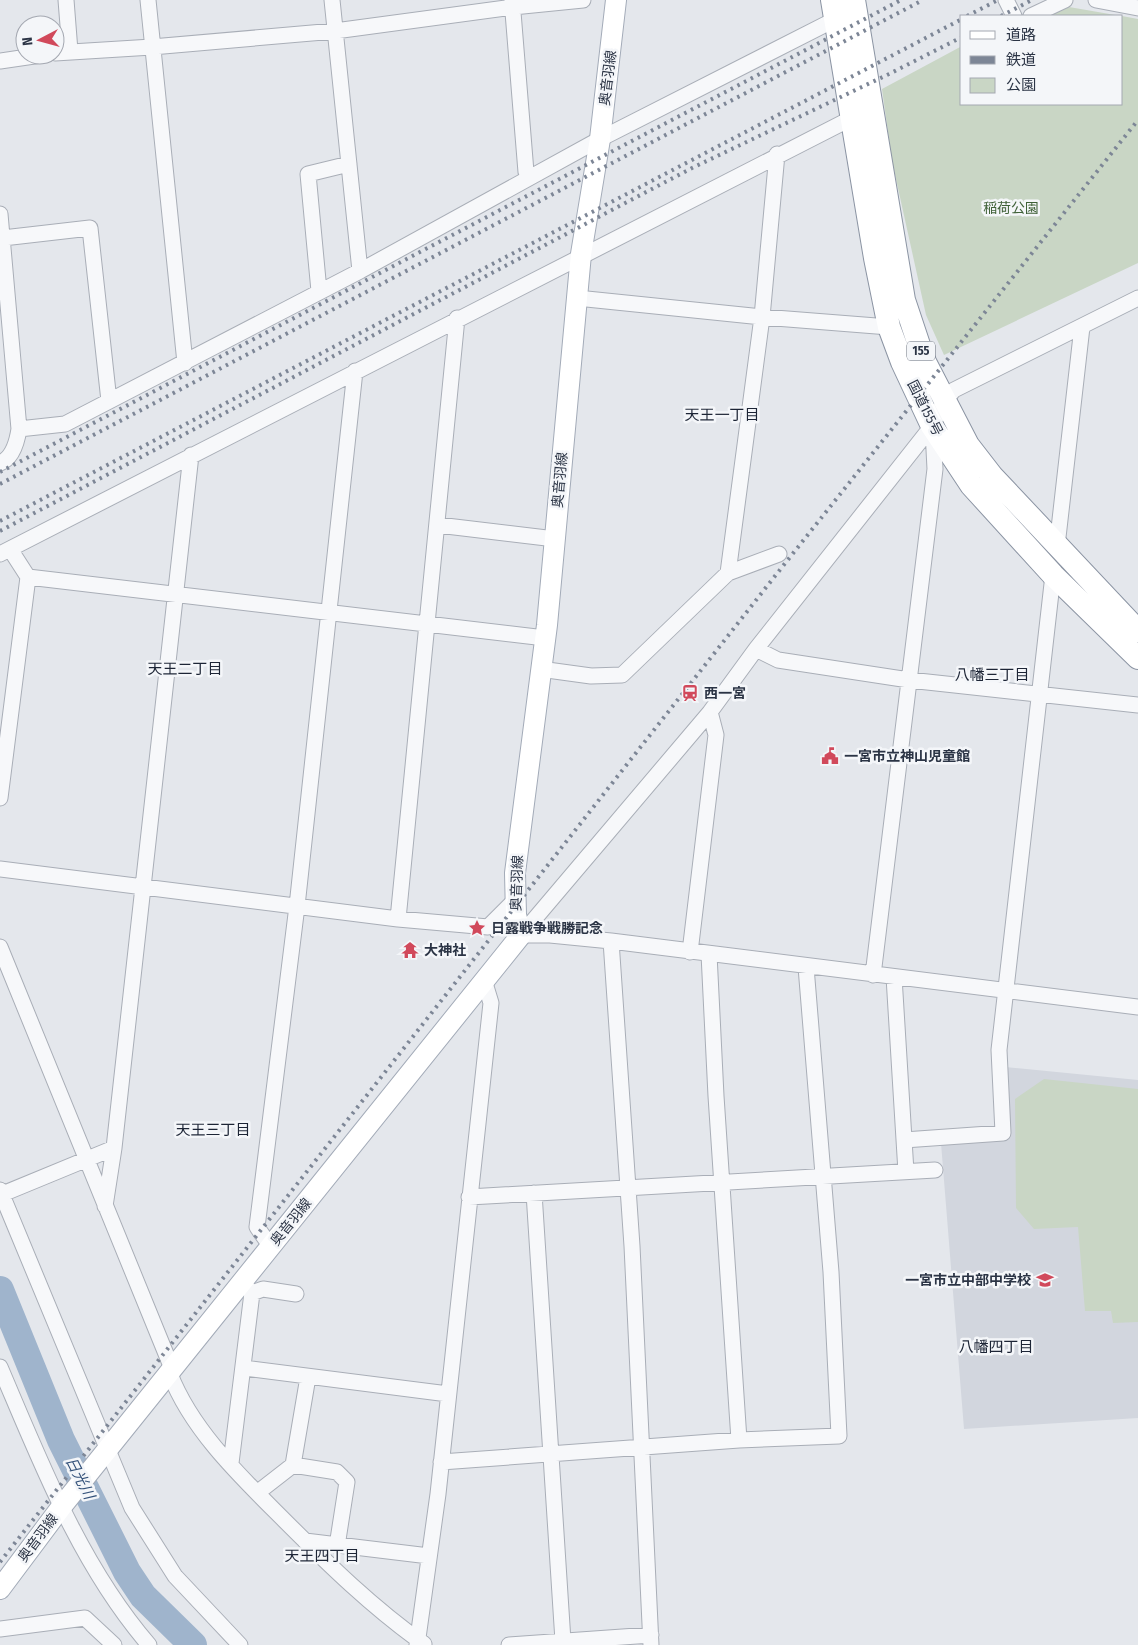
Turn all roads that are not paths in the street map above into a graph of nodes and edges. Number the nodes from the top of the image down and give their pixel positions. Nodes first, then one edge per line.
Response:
1 (66, 0) edge
2 (148, 0) edge
3 (332, 0) edge
4 (583, 0) edge
5 (616, 0) edge
6 (854, 0) edge
7 (1006, 0) edge
8 (1065, 0) edge
9 (1096, 0) edge
10 (512, 4) edge
11 (1138, 8) edge
12 (833, 10) edge
13 (1014, 15) edge
14 (1033, 15) edge
15 (335, 31) junction
16 (152, 47) junction
17 (70, 51) junction
18 (65, 52) edge
19 (15, 59) edge
20 (0, 61) edge
21 (852, 118) junction
22 (600, 139) junction
23 (777, 154) junction
24 (349, 164) junction
25 (532, 176) junction
26 (0, 214) edge
27 (3, 238) junction
28 (581, 254) junction
29 (360, 271) junction
30 (319, 291) junction
31 (577, 298) junction
32 (1138, 298) edge
33 (762, 317) junction
34 (457, 318) junction
35 (5, 323) edge
36 (889, 327) junction
37 (1082, 327) junction
38 (185, 362) junction
39 (355, 371) junction
40 (109, 401) junction
41 (944, 401) junction
42 (932, 426) junction
43 (20, 429) junction
44 (191, 455) junction
45 (0, 463) edge
46 (438, 525) junction
47 (555, 539) junction
48 (1057, 546) junction
49 (5, 551) edge
50 (779, 554) dead end
51 (728, 573) junction
52 (1053, 575) junction
53 (28, 577) junction
54 (174, 596) junction
55 (327, 612) junction
56 (428, 622) junction
57 (1138, 631) edge
58 (545, 638) junction
59 (756, 649) junction
60 (1138, 658) edge
61 (540, 669) junction
62 (910, 680) junction
63 (1039, 695) junction
64 (1138, 705) edge
65 (710, 712) junction
66 (0, 798) edge
67 (0, 869) edge
68 (142, 888) junction
69 (515, 900) junction
70 (297, 906) junction
71 (398, 919) junction
72 (521, 935) junction
73 (611, 941) junction
74 (0, 947) edge
75 (690, 952) junction
76 (709, 954) junction
77 (806, 966) junction
78 (873, 975) junction
79 (894, 977) junction
80 (484, 980) junction
81 (1006, 991) junction
82 (1138, 1002) edge
83 (1138, 1007) edge
84 (904, 1140) junction
85 (114, 1148) junction
86 (86, 1160) junction
87 (935, 1170) dead end
88 (906, 1172) junction
89 (823, 1177) junction
90 (722, 1182) junction
91 (628, 1188) junction
92 (1, 1193) edge
93 (534, 1193) junction
94 (469, 1197) junction
95 (105, 1206) junction
96 (271, 1247) junction
97 (247, 1288) junction
98 (296, 1294) dead end
99 (0, 1367) edge
100 (244, 1368) junction
101 (172, 1372) junction
102 (308, 1377) junction
103 (448, 1394) junction
104 (740, 1440) junction
105 (642, 1448) junction
106 (107, 1453) junction
107 (552, 1454) junction
108 (441, 1462) junction
109 (231, 1463) junction
110 (293, 1465) junction
111 (256, 1492) junction
112 (64, 1504) junction
113 (305, 1541) junction
114 (337, 1546) junction
115 (429, 1556) junction
116 (0, 1589) edge
117 (0, 1629) edge
118 (651, 1640) edge
119 (564, 1641) junction
120 (420, 1643) edge
121 (114, 1645) edge
122 (149, 1645) edge
123 (240, 1645) edge
124 (509, 1645) edge

1 - 17 street
2 - 16 street
3 - 15 street
4 - 10 street
5 - 22 main road, 奥音羽線
6 - 41 highway, 国道155号 / 155
7 - 13 street
8 - 14 street
9 - 11 street
10 - 15 street
10 - 25 street
12 - 21 highway, 国道155号 / 155
12 - 22 street
15 - 16 street
15 - 24 street
16 - 17 street
16 - 38 street
17 - 18 street
19 - 20 street
21 - 23 street
21 - 36 highway, 国道155号 / 155
22 - 25 street
22 - 28 main road, 奥音羽線
23 - 28 street
23 - 33 street
24 - 29 street
24 - 30 street
25 - 29 street
26 - 27 street
27 - 35 street
27 - 40 street
28 - 31 main road, 奥音羽線
28 - 34 street
29 - 30 street
30 - 38 street
31 - 33 street
31 - 47 main road, 奥音羽線
32 - 37 street
33 - 36 street
33 - 51 street
34 - 39 street
34 - 46 street
35 - 43 street
36 - 42 highway, 国道155号 / 155
37 - 41 street
37 - 48 street
38 - 40 street
39 - 44 street
39 - 55 street
40 - 43 street
41 - 42 street
41 - 48 highway, 国道155号 / 155
42 - 52 highway, 国道155号 / 155
42 - 59 street
42 - 62 street
43 - 45 street
44 - 49 street
44 - 54 street
46 - 47 street
46 - 56 street
47 - 58 main road, 奥音羽線
48 - 57 highway, 国道155号 / 155
49 - 53 street
50 - 51 street
51 - 61 street
52 - 60 highway, 国道155号 / 155
52 - 63 street
53 - 54 street
53 - 66 street
54 - 55 street
54 - 68 street
55 - 56 street
55 - 70 street
56 - 58 street
56 - 71 street
58 - 61 main road, 奥音羽線
59 - 62 street
59 - 65 street
61 - 69 main road, 奥音羽線
62 - 63 street
62 - 78 street
63 - 64 street
63 - 81 street
65 - 72 street
65 - 75 street
67 - 68 street
68 - 70 street
68 - 85 street
69 - 71 street
69 - 72 main road, 奥音羽線
70 - 71 street
70 - 96 street
72 - 73 street
72 - 80 main road, 奥音羽線
73 - 75 street
73 - 91 street
74 - 86 street
75 - 76 street
76 - 77 street
76 - 90 street
77 - 78 street
77 - 89 street
78 - 79 street
79 - 81 street
79 - 84 street
80 - 94 street
80 - 96 main road, 奥音羽線
81 - 83 street
81 - 84 street
82 - 83 street
84 - 88 street
85 - 86 street
85 - 95 street
86 - 92 street
86 - 95 street
87 - 88 street
88 - 89 street
89 - 90 street
89 - 104 street
90 - 91 street
90 - 104 street
91 - 93 street
91 - 105 street
92 - 106 street
93 - 94 street
93 - 107 street
94 - 103 street
95 - 101 street
96 - 97 main road, 奥音羽線
97 - 98 street
97 - 100 street
97 - 101 main road, 奥音羽線
99 - 112 street
100 - 102 street
100 - 109 street
101 - 106 main road, 奥音羽線
101 - 109 street
102 - 103 street
102 - 110 street
103 - 108 street
104 - 105 street
105 - 107 street
105 - 118 street
106 - 112 main road, 奥音羽線
106 - 123 street
107 - 108 street
107 - 119 street
108 - 115 street
109 - 111 street
110 - 111 street
110 - 114 street
111 - 113 street
112 - 116 main road, 奥音羽線
112 - 122 street
113 - 114 street
113 - 120 street
114 - 115 street
115 - 120 street
117 - 121 street
118 - 119 street
119 - 124 street

